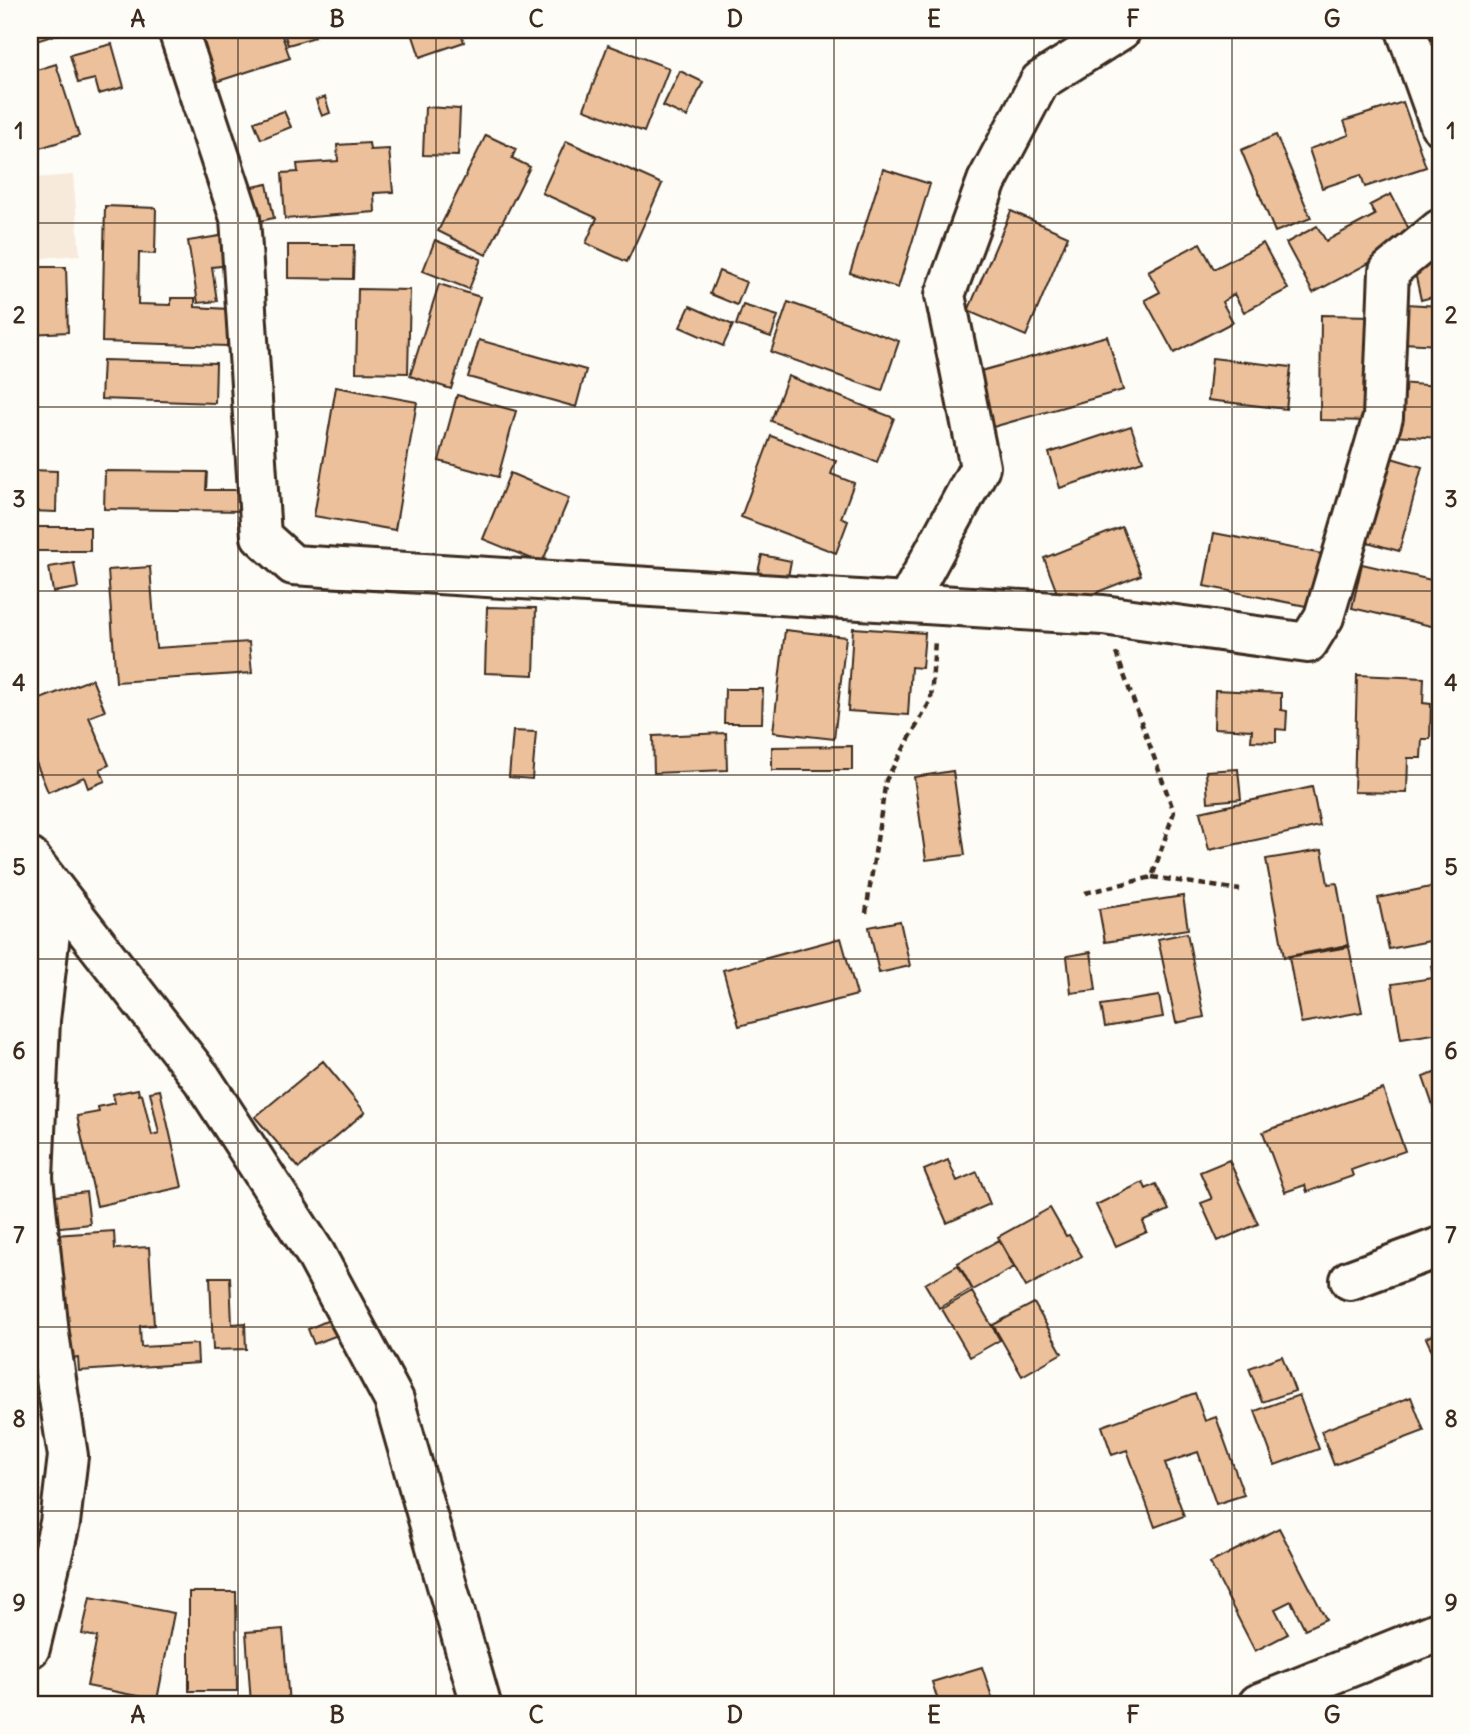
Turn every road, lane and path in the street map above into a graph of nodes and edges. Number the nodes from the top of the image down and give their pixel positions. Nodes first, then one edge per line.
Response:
1 (178, 30) edge
2 (1121, 30) edge
3 (1406, 30) edge
4 (1440, 125) edge
5 (1440, 229) edge
6 (906, 601) junction
7 (1103, 615) junction
8 (30, 858) edge
9 (1152, 877) junction
10 (55, 890) junction
11 (1240, 890) dead end
12 (1085, 894) dead end
13 (866, 913) dead end
14 (1440, 1247) edge
15 (1350, 1280) dead end
16 (39, 1335) edge
17 (1440, 1631) edge
18 (30, 1648) edge
19 (481, 1704) edge
20 (1258, 1704) edge

1 - 6 street
2 - 6 street
3 - 4 street
5 - 7 street
6 - 7 street
6 - 13 path
7 - 9 path
8 - 10 street
9 - 11 path
9 - 12 path
10 - 16 street
10 - 19 street
14 - 15 street
16 - 18 street
17 - 20 street

